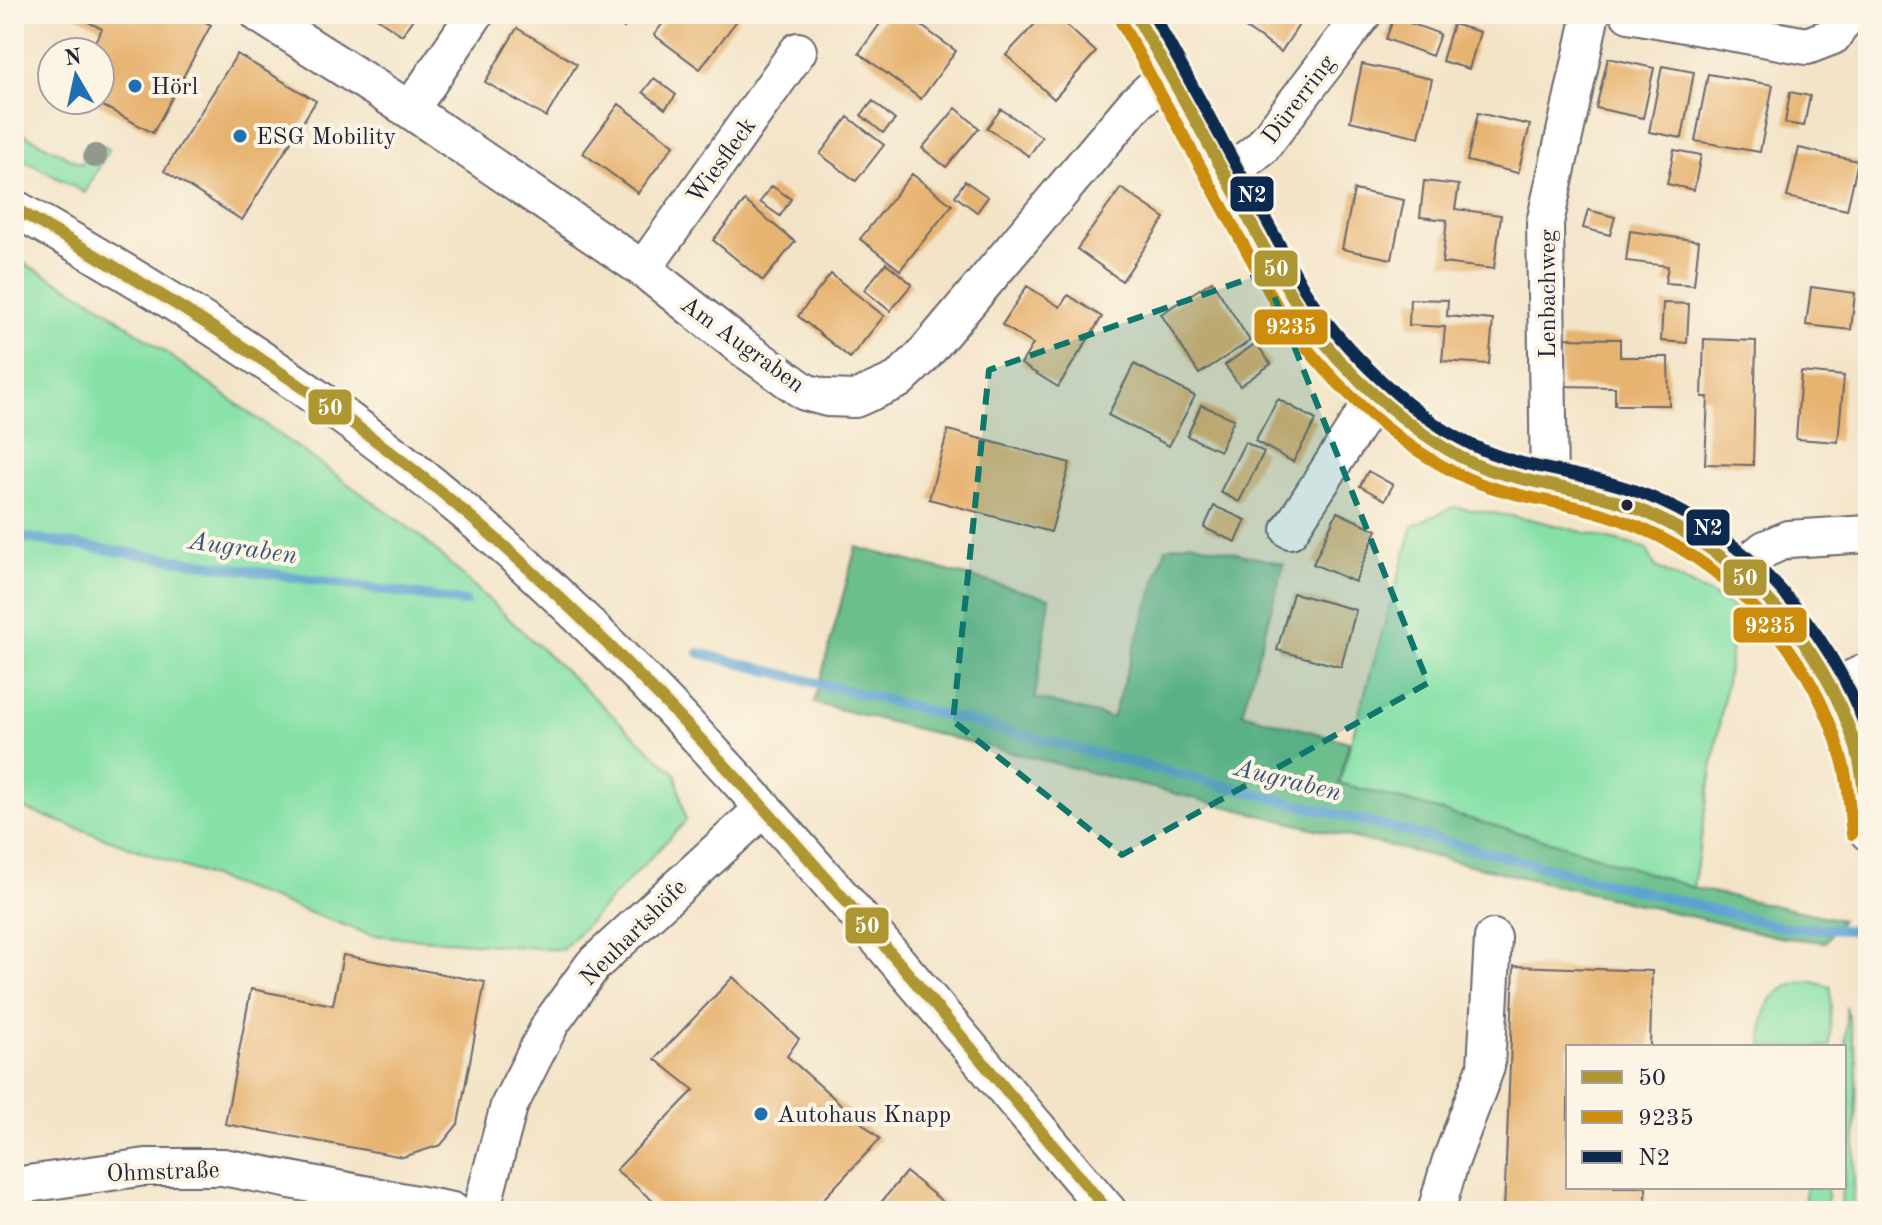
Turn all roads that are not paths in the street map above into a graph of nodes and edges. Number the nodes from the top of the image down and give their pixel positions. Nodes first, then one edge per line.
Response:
1 (259, 14) edge
2 (475, 14) edge
3 (1135, 14) edge
4 (1363, 14) edge
5 (1591, 14) edge
6 (1629, 14) edge
7 (1848, 14) edge
8 (798, 51) dead end
9 (1169, 73) junction
10 (410, 110) junction
11 (1225, 177) junction
12 (14, 208) edge
13 (643, 269) junction
14 (1376, 396) junction
15 (1549, 483) junction
16 (1290, 530) dead end
17 (1868, 534) edge
18 (1739, 570) junction
19 (1868, 671) edge
20 (1834, 687) junction
21 (1863, 749) edge
22 (764, 808) junction
23 (1868, 832) edge
24 (1493, 938) dead end
25 (14, 1186) edge
26 (452, 1211) edge
27 (481, 1211) edge
28 (1108, 1211) edge
29 (1436, 1211) edge

1 - 10 street, Am Augraben
2 - 10 street
3 - 9 street
4 - 11 street, Dürerring
5 - 15 street, Lenbachweg
6 - 7 street
8 - 13 street, Wiesfleck
9 - 11 street
9 - 13 street, Am Augraben
10 - 13 street, Am Augraben
11 - 14 street
12 - 22 street
14 - 15 street
14 - 16 street
15 - 18 street
17 - 18 street
18 - 20 street
19 - 20 street
20 - 21 street
21 - 23 street
22 - 27 street, Neuhartshöfe
22 - 28 street
24 - 29 street
25 - 26 street, Ohmstraße

